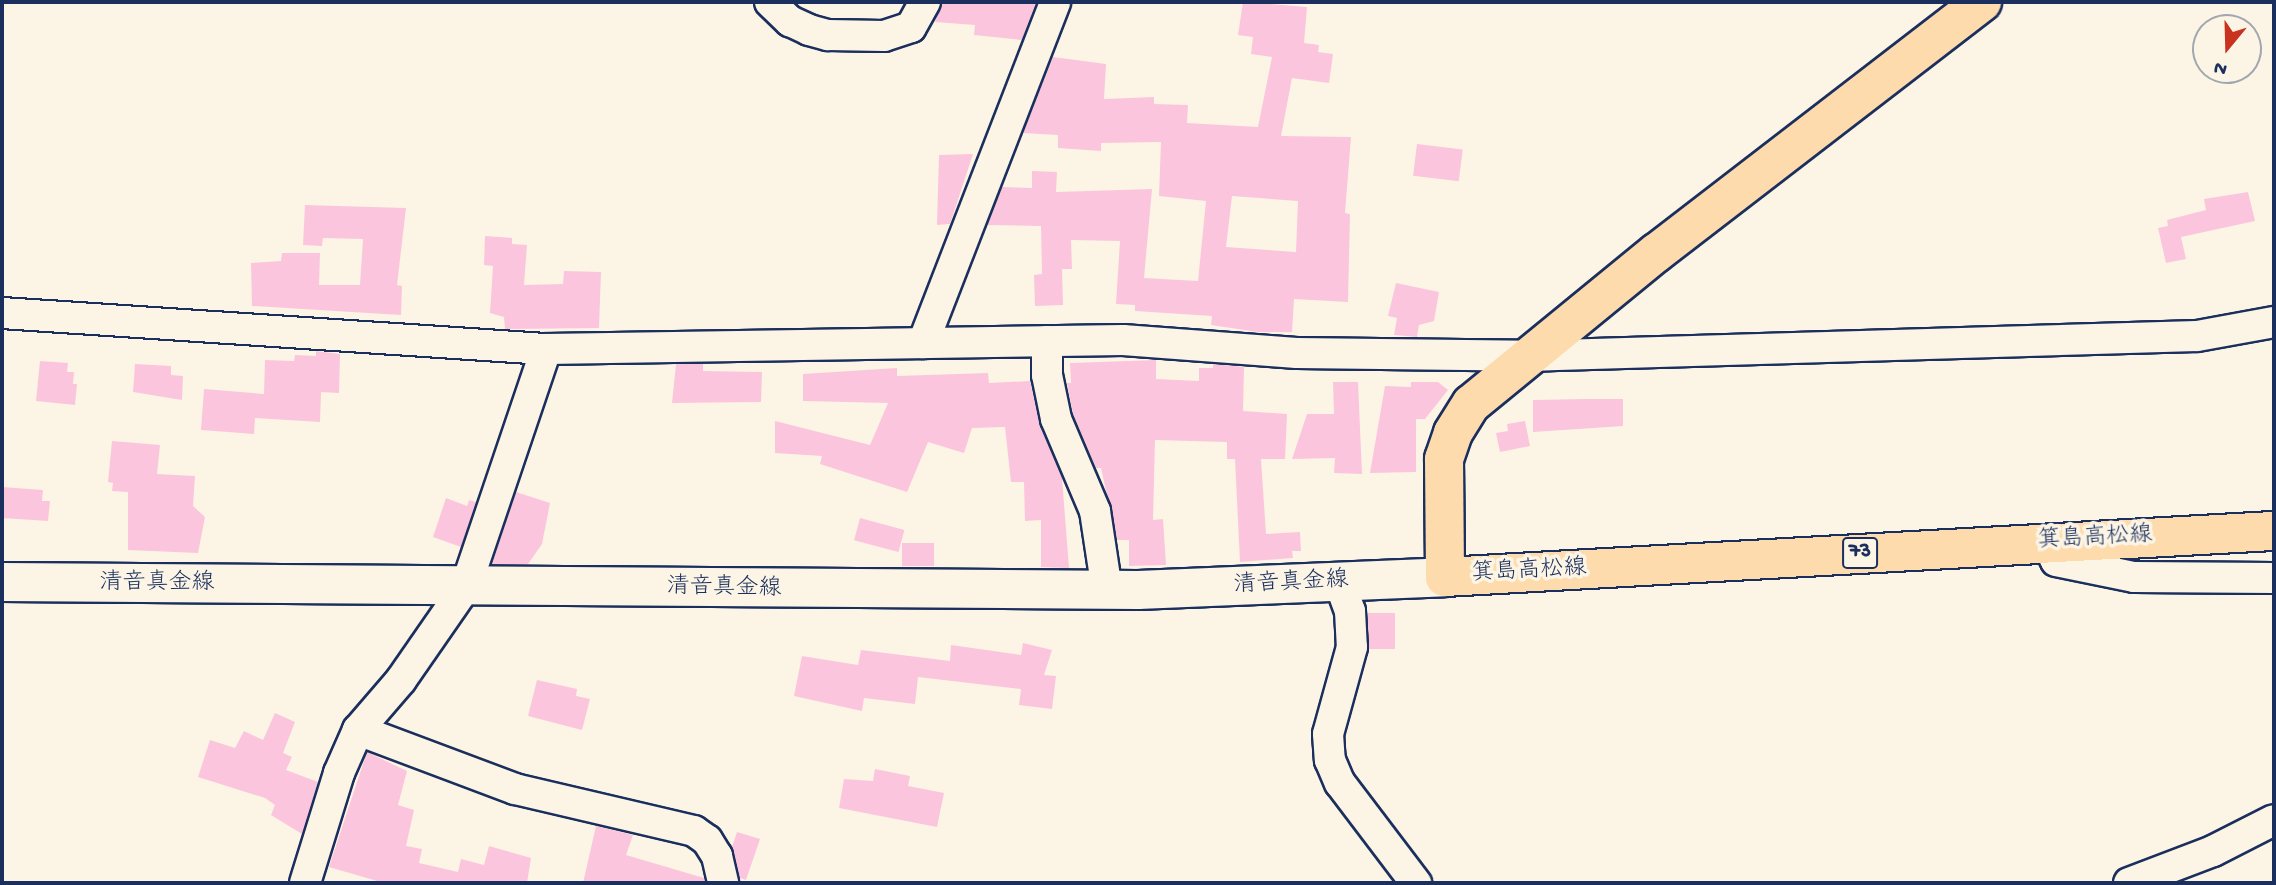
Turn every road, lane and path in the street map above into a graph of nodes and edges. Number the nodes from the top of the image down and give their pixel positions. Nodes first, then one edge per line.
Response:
1 (770, 2) edge
2 (925, 2) edge
3 (1055, 2) edge
4 (1982, 2) edge
5 (2, 313) edge
6 (2274, 322) edge
7 (1047, 341) junction
8 (923, 343) junction
9 (546, 349) junction
10 (1528, 356) junction
11 (2274, 531) edge
12 (2046, 542) junction
13 (1446, 577) junction
14 (2274, 578) edge
15 (1339, 581) junction
16 (2, 582) edge
17 (466, 586) junction
18 (1107, 590) junction
19 (358, 730) junction
20 (2274, 820) edge
21 (306, 883) edge
22 (723, 883) edge
23 (1416, 883) edge
24 (2129, 883) edge

1 - 2 street
3 - 8 street
4 - 10 main road, 箕島高松線
5 - 9 street
6 - 10 street
7 - 8 street
7 - 10 street
7 - 18 street
8 - 9 street
9 - 17 street
10 - 13 main road, 箕島高松線
11 - 12 main road, 箕島高松線 / 73
12 - 13 main road, 箕島高松線 / 73
12 - 14 street
13 - 15 main road, 清音真金線
15 - 18 main road, 清音真金線
15 - 23 street
16 - 17 main road, 清音真金線
17 - 18 main road, 清音真金線
17 - 19 street
19 - 21 street
19 - 22 street
20 - 24 street

